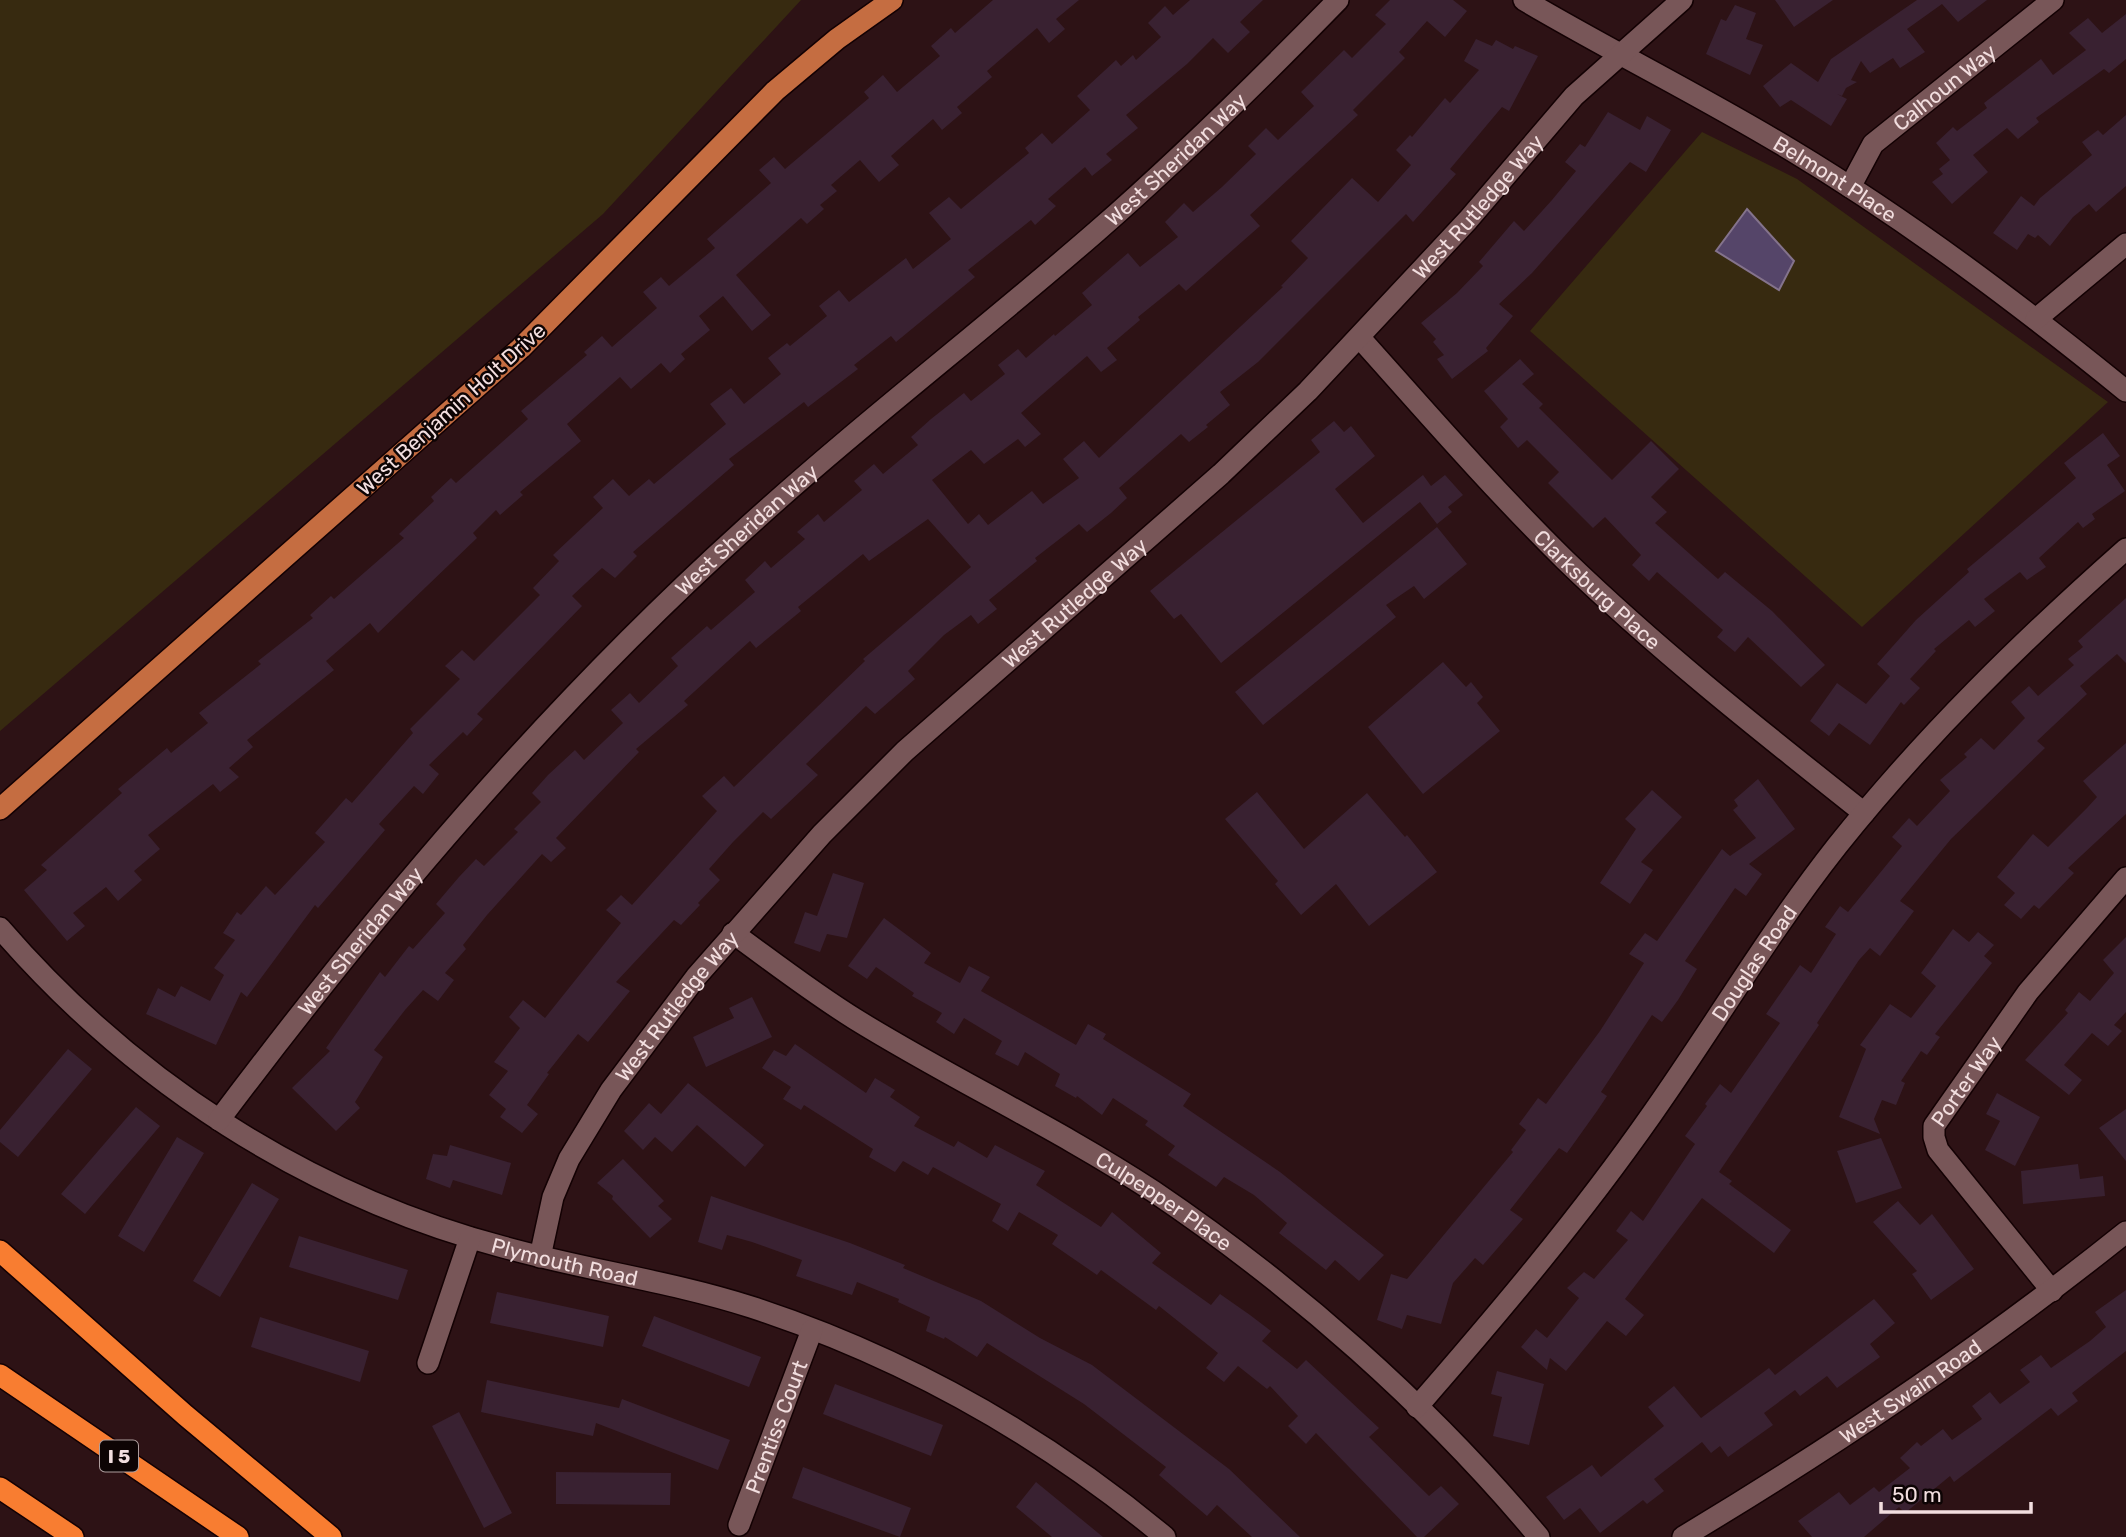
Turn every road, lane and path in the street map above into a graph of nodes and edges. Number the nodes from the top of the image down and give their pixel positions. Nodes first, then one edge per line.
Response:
1 (892, 0) edge
2 (1338, 0) edge
3 (1524, 0) edge
4 (1682, 0) edge
5 (2053, 0) edge
6 (1620, 54) junction
7 (1850, 187) junction
8 (2126, 244) edge
9 (2036, 318) junction
10 (1360, 338) junction
11 (2126, 391) edge
12 (2126, 548) edge
13 (0, 809) edge
14 (1864, 813) junction
15 (2126, 878) edge
16 (0, 928) edge
17 (733, 933) junction
18 (219, 1120) junction
19 (2126, 1232) edge
20 (470, 1238) junction
21 (0, 1251) edge
22 (540, 1257) junction
23 (2052, 1291) junction
24 (812, 1329) junction
25 (428, 1363) dead end
26 (0, 1375) edge
27 (1417, 1408) junction
28 (0, 1488) edge
29 (739, 1525) dead end
30 (73, 1537) edge
31 (238, 1537) edge
32 (331, 1537) edge
33 (1166, 1537) edge
34 (1539, 1537) edge
35 (1683, 1537) edge

1 - 13 main road, West Benjamin Holt Drive
2 - 18 street, West Sheridan Way
3 - 6 street, Belmont Place
4 - 6 street, West Rutledge Way
5 - 7 street, Calhoun Way
6 - 7 street, Belmont Place
6 - 10 street, West Rutledge Way
7 - 9 street, Belmont Place
8 - 9 street
9 - 11 street, Belmont Place
10 - 14 street, Clarksburg Place
10 - 17 street, West Rutledge Way
12 - 14 street, Douglas Road
14 - 27 street, Douglas Road
15 - 23 street, Porter Way
16 - 18 street, Plymouth Road
17 - 22 street, West Rutledge Way
17 - 27 street, Culpepper Place
18 - 20 street, Plymouth Road
19 - 23 street, West Swain Road
20 - 22 street, Plymouth Road
20 - 25 street
21 - 32 highway
22 - 24 street, Plymouth Road
23 - 35 street, West Swain Road
24 - 29 street, Prentiss Court
24 - 33 street, Plymouth Road
26 - 31 highway, I 5
27 - 34 street, Culpepper Place
28 - 30 highway

